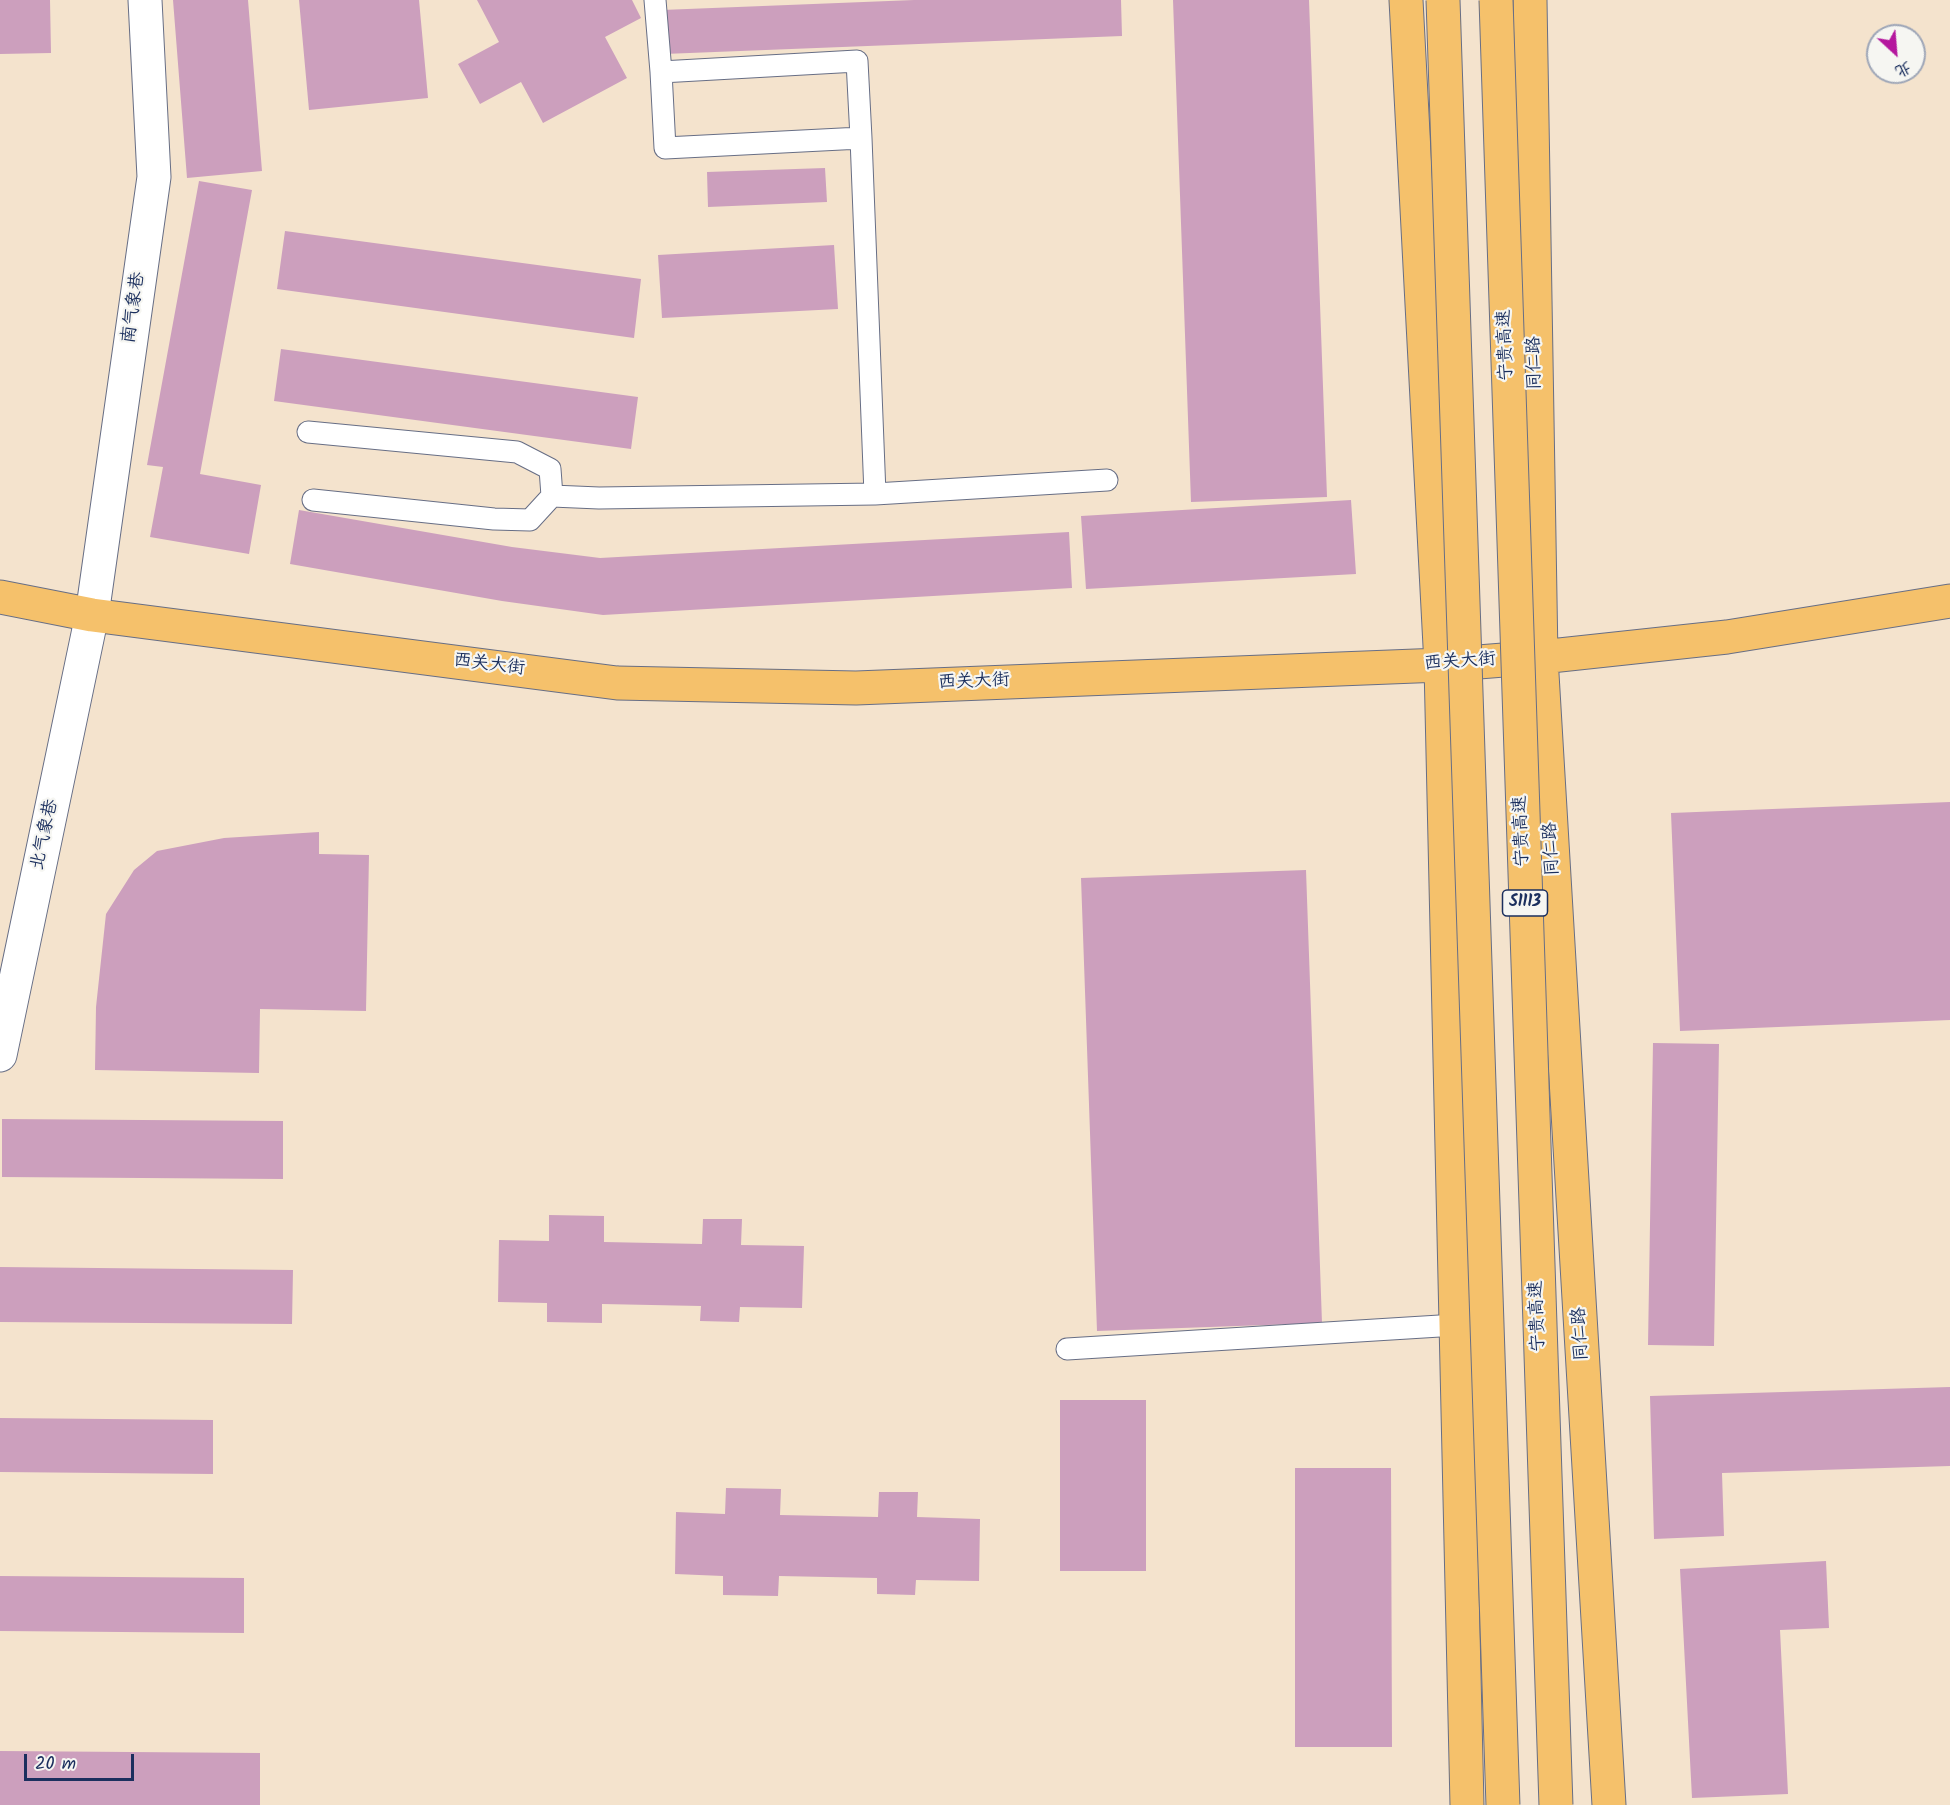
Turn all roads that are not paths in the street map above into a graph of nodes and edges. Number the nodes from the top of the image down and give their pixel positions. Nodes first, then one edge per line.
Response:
1 (145, 0) edge
2 (655, 0) edge
3 (1406, 0) edge
4 (1443, 0) edge
5 (1496, 0) edge
6 (1530, 0) edge
7 (662, 72) junction
8 (861, 138) junction
9 (308, 432) dead end
10 (1107, 480) dead end
11 (875, 494) junction
12 (552, 496) junction
13 (314, 500) dead end
14 (0, 597) edge
15 (1950, 601) edge
16 (92, 615) junction
17 (1541, 657) junction
18 (1441, 665) junction
19 (0, 1055) edge
20 (1456, 1325) junction
21 (1067, 1349) dead end
22 (1467, 1805) edge
23 (1503, 1805) edge
24 (1556, 1805) edge
25 (1609, 1805) edge

1 - 16 street, 南气象巷
2 - 7 lane
3 - 18 main road
4 - 23 main road, bridge
5 - 24 main road, 宁贵高速 / S1113, bridge
6 - 17 main road, 同仁路
7 - 8 lane
7 - 8 lane
8 - 11 lane
9 - 12 lane
10 - 11 lane
11 - 12 lane
12 - 13 lane
14 - 16 main road, 西关大街
15 - 17 main road, 西关大街
16 - 18 main road, 西关大街
16 - 19 street, 北气象巷
17 - 18 main road, 西关大街
17 - 25 main road, 同仁路
18 - 20 main road
20 - 21 lane
20 - 22 main road

